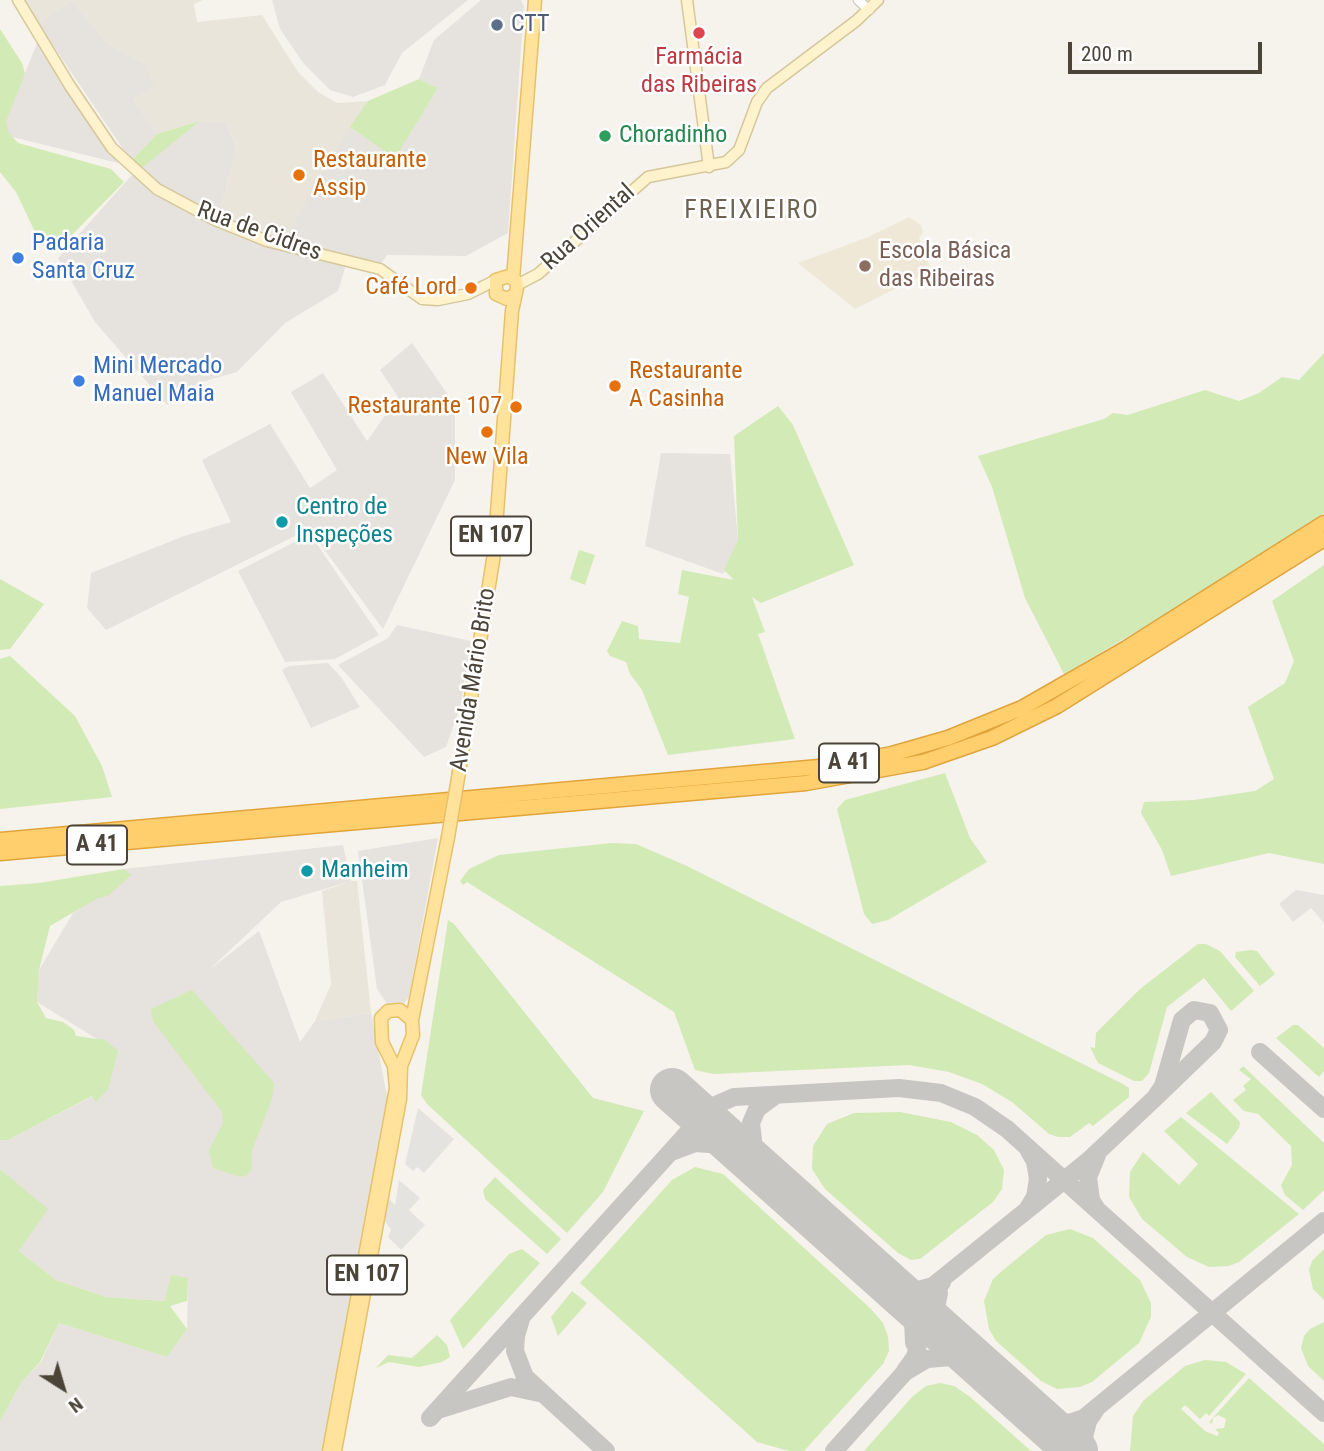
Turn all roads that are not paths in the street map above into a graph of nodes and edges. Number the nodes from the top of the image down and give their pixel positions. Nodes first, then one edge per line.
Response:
1 (18, 0) edge
2 (527, 0) edge
3 (535, 0) edge
4 (687, 0) edge
5 (858, 0) edge
6 (878, 0) edge
7 (869, 10) junction
8 (709, 167) junction
9 (506, 287) junction
10 (1324, 523) edge
11 (1324, 538) edge
12 (445, 837) junction
13 (1, 850) edge
14 (400, 1010) junction
15 (412, 1020) junction
16 (406, 1050) junction
17 (387, 1052) junction
18 (329, 1451) edge
19 (335, 1451) edge

1 - 9 main road, Rua de Cidres
2 - 9 main road, Avenida Mário Brito / EN 107
3 - 9 main road, Avenida Mário Brito / EN 107
4 - 8 main road
5 - 7 street
6 - 7 main road, Rua Oriental
7 - 8 main road, Rua Oriental
8 - 9 main road, Rua Oriental
9 - 12 main road, Avenida Mário Brito / EN 107, bridge
10 - 13 highway, A 41
11 - 13 highway, A 41
12 - 14 main road, Avenida Mário Brito / EN 107
12 - 15 main road, Avenida Mário Brito / EN 107
14 - 15 main road
14 - 17 main road
15 - 16 main road
16 - 17 main road
16 - 19 main road, EN 107
17 - 18 main road

